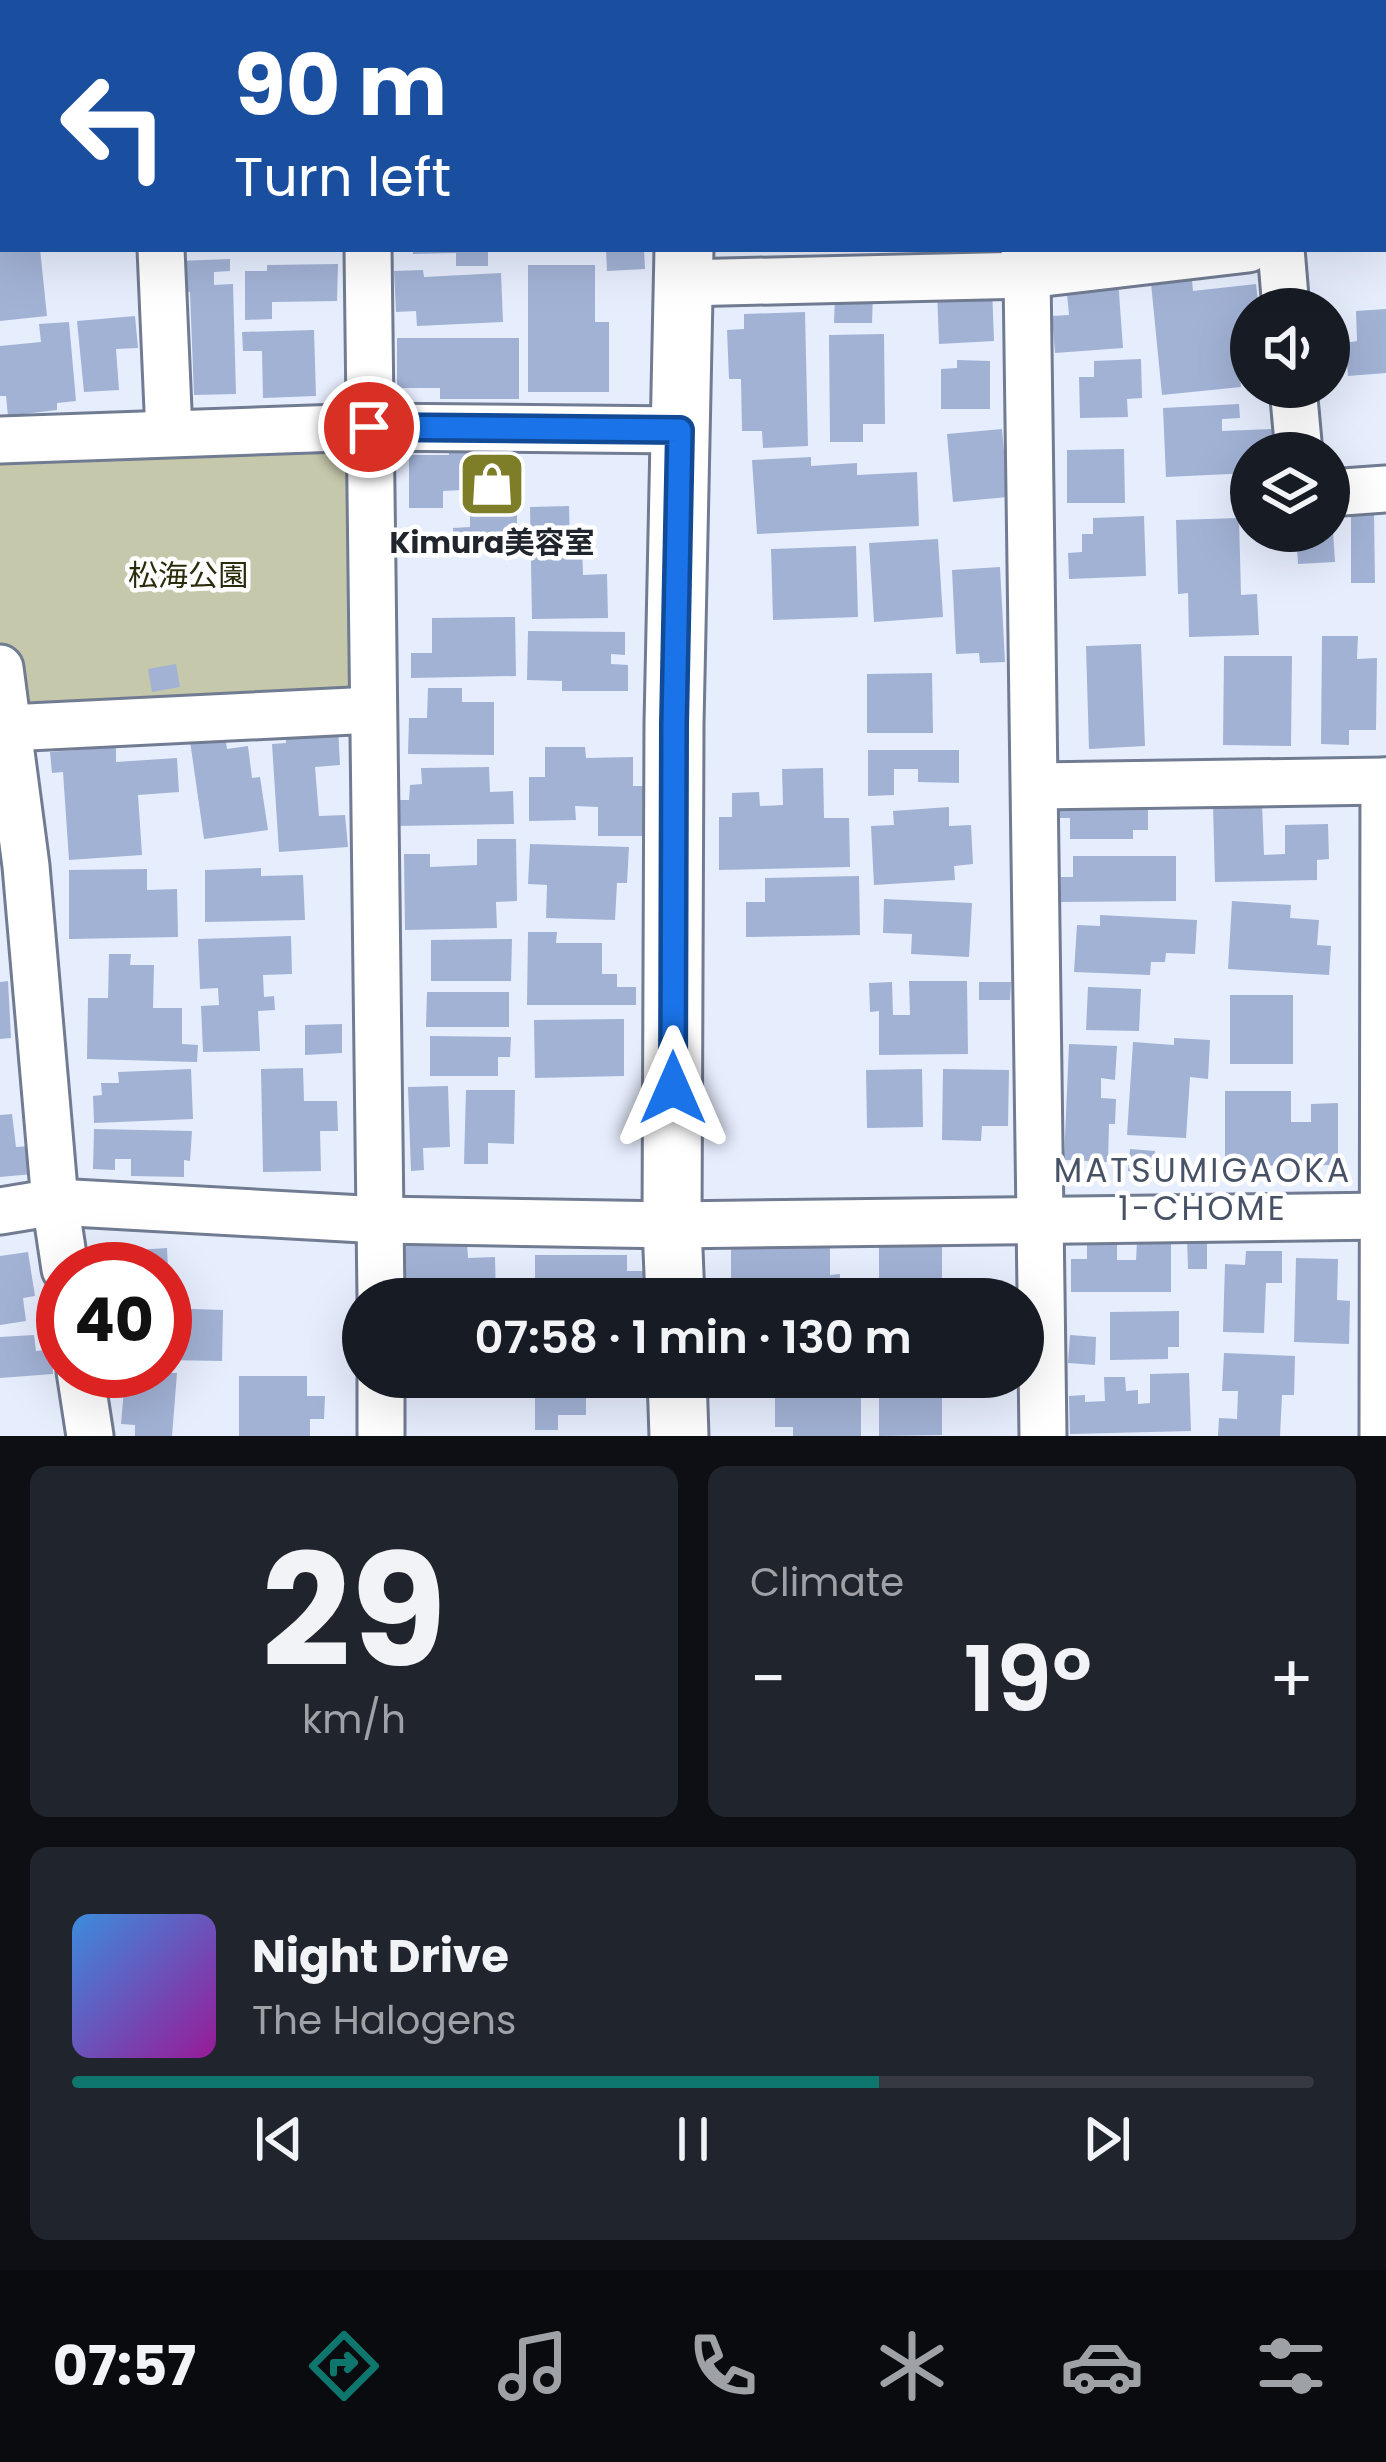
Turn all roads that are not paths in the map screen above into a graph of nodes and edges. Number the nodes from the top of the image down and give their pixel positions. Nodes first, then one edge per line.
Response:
1 (160, 252) edge
2 (368, 252) edge
3 (1197, 252) edge
4 (1281, 252) edge
5 (1026, 262) edge
6 (683, 266) edge
7 (1284, 288) edge
8 (369, 427) junction
9 (680, 430) junction
10 (169, 433) junction
11 (0, 440) edge
12 (1386, 489) edge
13 (1350, 492) edge
14 (0, 668) edge
15 (374, 710) junction
16 (8, 728) junction
17 (1385, 781) edge
18 (1035, 786) junction
19 (13, 868) edge
20 (55, 1202) junction
21 (0, 1211) edge
22 (1384, 1216) edge
23 (381, 1220) junction
24 (1041, 1220) junction
25 (673, 1225) junction
26 (60, 1242) edge
27 (381, 1278) edge
28 (674, 1278) edge
29 (84, 1398) edge
30 (381, 1398) edge
31 (678, 1398) edge
32 (90, 1436) edge
33 (381, 1436) edge
34 (680, 1436) edge
35 (1043, 1436) edge
36 (1383, 1436) edge

1 - 10 street
2 - 8 street
3 - 5 street
4 - 7 street
5 - 6 street
5 - 18 street
6 - 9 street
8 - 9 street
8 - 10 street
8 - 15 street
9 - 25 street
10 - 11 street
12 - 13 street
14 - 16 street
15 - 16 street
15 - 23 street
16 - 19 street
17 - 18 street
17 - 22 street
18 - 24 street
19 - 20 street
20 - 21 street
20 - 23 street
20 - 26 street
22 - 24 street
22 - 36 street
23 - 25 street
23 - 27 street
24 - 25 street
24 - 35 street
25 - 28 street
29 - 32 street
30 - 33 street
31 - 34 street

